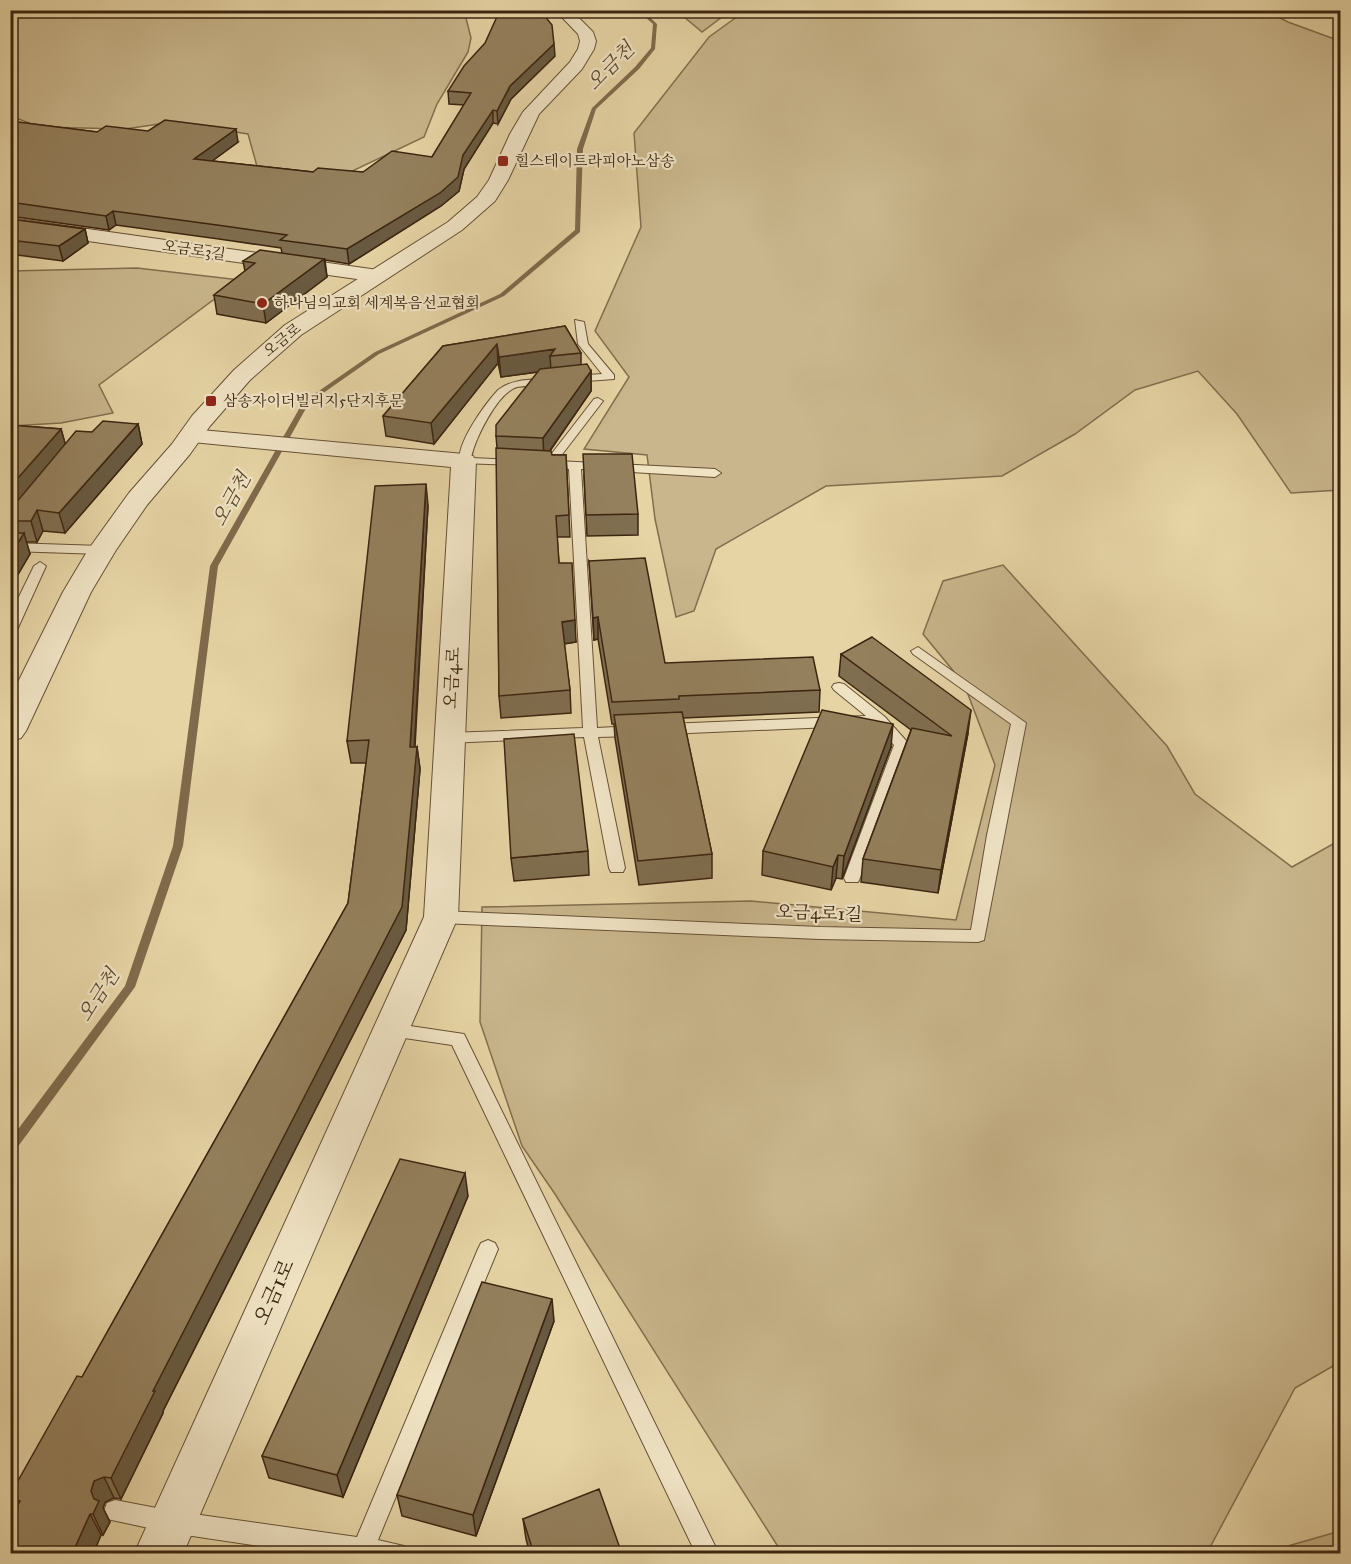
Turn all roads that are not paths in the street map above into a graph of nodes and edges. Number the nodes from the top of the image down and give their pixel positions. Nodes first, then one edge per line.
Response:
1 (562, 10) edge
2 (10, 224) edge
3 (378, 276) junction
4 (579, 322) dead end
5 (598, 402) dead end
6 (190, 436) junction
7 (464, 461) junction
8 (537, 464) junction
9 (575, 466) junction
10 (715, 473) dead end
11 (10, 547) edge
12 (102, 550) junction
13 (40, 566) dead end
14 (10, 630) edge
15 (918, 651) dead end
16 (838, 687) dead end
17 (880, 720) junction
18 (10, 731) edge
19 (590, 732) junction
20 (448, 738) junction
21 (617, 868) dead end
22 (852, 878) dead end
23 (441, 916) junction
24 (390, 1030) junction
25 (488, 1249) dead end
26 (115, 1511) dead end
27 (165, 1538) edge
28 (362, 1551) edge
29 (396, 1554) edge
30 (708, 1554) edge

1 - 3 street, 오금로
2 - 3 street, 오금로3길
3 - 6 street, 오금로
4 - 7 lane
5 - 8 lane
6 - 7 street
6 - 12 street, 오금로
7 - 8 lane
7 - 20 street, 오금4로
8 - 9 lane
9 - 10 lane
9 - 19 lane
11 - 12 lane
12 - 18 street, 오금로
13 - 14 lane
15 - 23 lane, 오금4로1길
16 - 17 lane
17 - 19 lane
17 - 22 lane
19 - 20 lane
19 - 21 lane
20 - 23 street, 오금4로
23 - 24 street, 오금4로
24 - 27 street, 오금1로
24 - 30 lane
25 - 28 lane
26 - 27 lane
27 - 28 lane
28 - 29 lane

